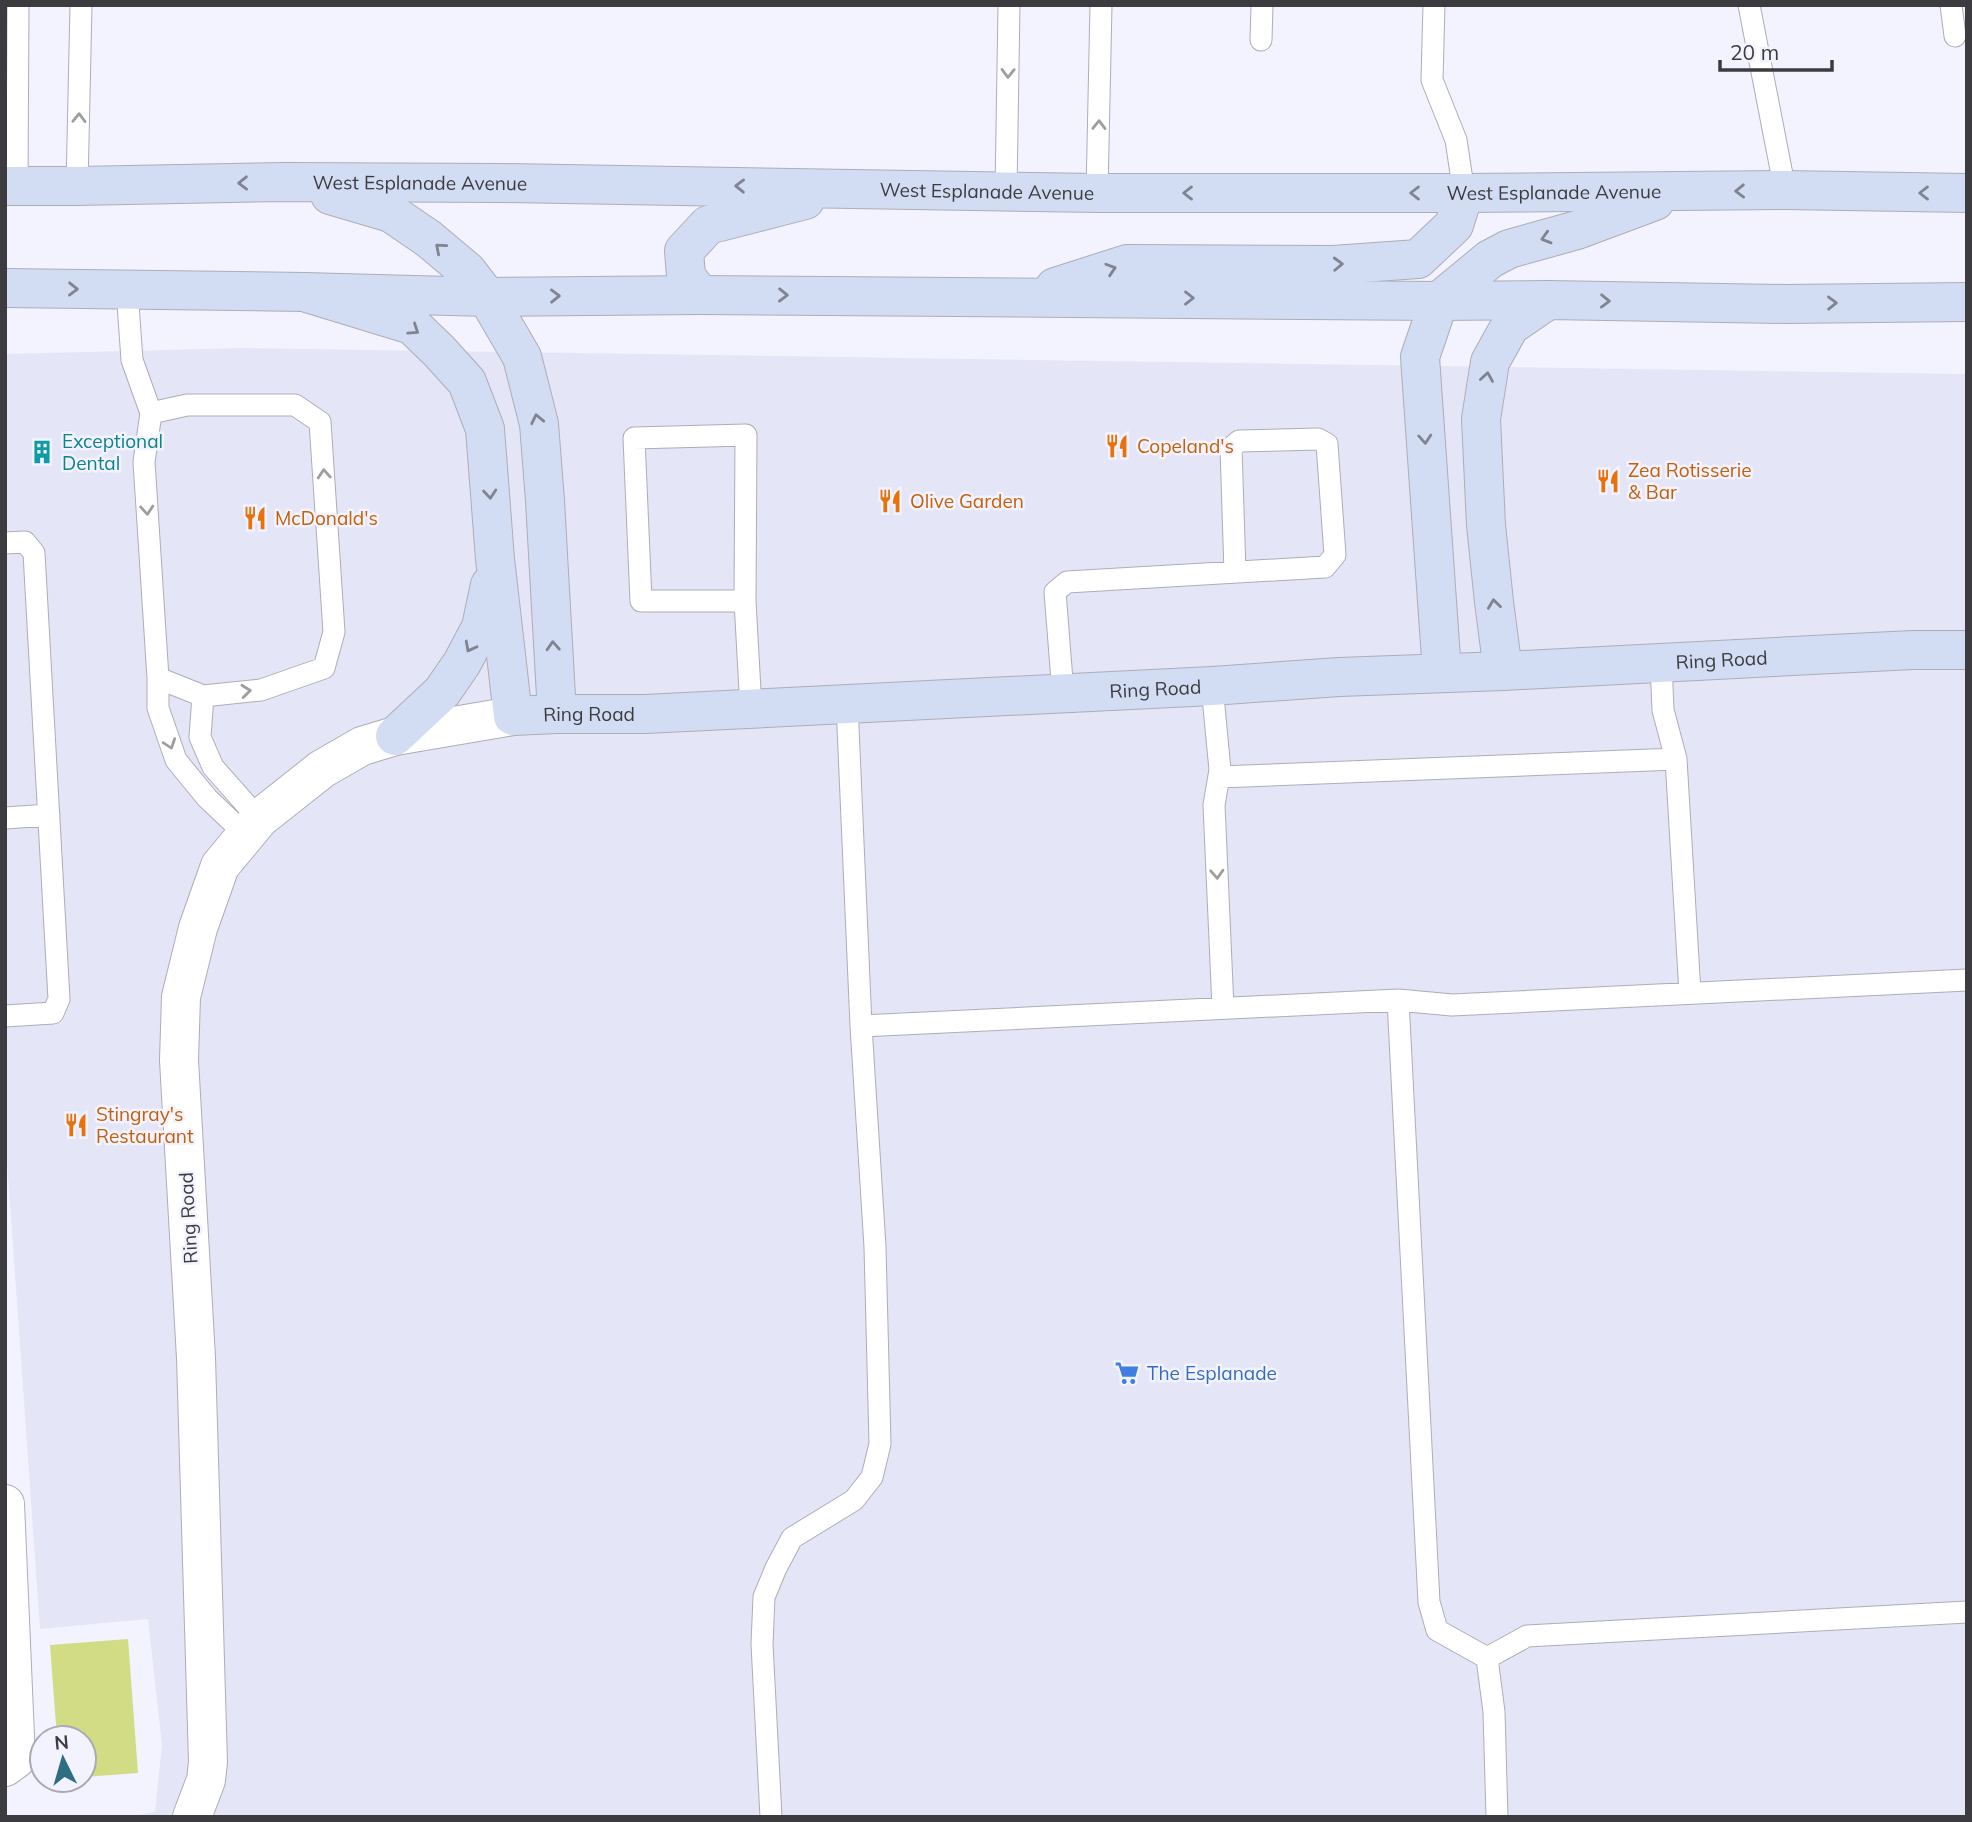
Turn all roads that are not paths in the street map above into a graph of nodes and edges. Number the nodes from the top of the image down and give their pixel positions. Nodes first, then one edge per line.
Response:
1 (18, 5) edge
2 (81, 5) edge
3 (1009, 5) edge
4 (1101, 5) edge
5 (1262, 5) edge
6 (1434, 5) edge
7 (1749, 5) edge
8 (1951, 5) edge
9 (1955, 36) dead end
10 (1261, 40) dead end
11 (285, 182) junction
12 (11, 186) edge
13 (77, 186) junction
14 (851, 188) junction
15 (1785, 190) junction
16 (1006, 191) junction
17 (1679, 192) junction
18 (1097, 193) junction
19 (1464, 193) junction
20 (1967, 194) edge
21 (5, 288) edge
22 (127, 290) junction
23 (304, 292) junction
24 (700, 295) junction
25 (487, 297) junction
26 (1023, 297) junction
27 (1548, 300) junction
28 (1439, 301) junction
29 (1967, 302) edge
30 (150, 413) junction
31 (5, 543) edge
32 (495, 559) junction
33 (1235, 572) junction
34 (745, 601) junction
35 (1967, 650) edge
36 (1661, 663) junction
37 (1503, 671) junction
38 (1442, 673) junction
39 (158, 678) junction
40 (1212, 685) junction
41 (1063, 693) junction
42 (203, 696) junction
43 (846, 705) junction
44 (751, 709) junction
45 (556, 714) junction
46 (513, 716) junction
47 (395, 736) junction
48 (1676, 759) junction
49 (1219, 777) junction
50 (49, 815) junction
51 (5, 818) edge
52 (253, 827) junction
53 (1967, 980) edge
54 (1690, 993) junction
55 (1398, 1000) junction
56 (1223, 1008) junction
57 (5, 1016) edge
58 (861, 1026) junction
59 (5, 1504) edge
60 (1967, 1612) edge
61 (1487, 1658) junction
62 (10, 1763) edge
63 (192, 1817) edge
64 (771, 1817) edge
65 (1497, 1817) edge

1 - 12 lane
13 -> 2 lane
3 -> 16 lane
18 -> 4 lane
5 - 10 lane
6 - 19 lane
7 - 15 lane
8 - 9 lane
11 -> 13 main road, West Esplanade Avenue
14 -> 11 main road, West Esplanade Avenue
25 -> 11 main road
12 - 13 main road, West Esplanade Avenue
14 - 16 main road, West Esplanade Avenue
14 - 24 main road
15 -> 17 main road, West Esplanade Avenue
20 -> 15 main road, West Esplanade Avenue
16 - 18 main road, West Esplanade Avenue
17 - 19 main road, West Esplanade Avenue
17 -> 28 main road
19 -> 18 main road, West Esplanade Avenue
26 -> 19 main road
21 -> 22 main road
22 - 23 main road
22 - 30 lane
23 - 25 main road
23 -> 32 main road
25 -> 24 main road
24 -> 26 main road
45 -> 25 main road
26 -> 28 main road
27 - 28 main road
27 -> 29 main road
37 -> 27 main road
28 -> 38 main road
30 -> 39 lane
42 -> 30 lane
31 - 50 lane
32 - 46 main road
32 -> 47 main road
33 - 33 lane
33 - 41 lane
34 - 34 lane
34 - 44 lane
35 - 36 main road, Ring Road
36 - 37 main road, Ring Road
36 - 48 lane
37 - 38 main road, Ring Road
38 - 40 main road, Ring Road
39 - 42 lane
39 -> 52 lane
40 - 41 main road, Ring Road
40 - 49 lane
41 - 43 main road, Ring Road
42 - 52 lane
43 - 44 main road, Ring Road
43 - 58 lane
44 - 45 main road, Ring Road
45 - 46 main road, Ring Road
46 - 47 street, Ring Road
47 - 52 street, Ring Road
48 - 49 lane
48 - 54 lane
49 -> 56 lane
50 - 51 lane
50 - 57 lane
52 - 63 street, Ring Road
53 - 54 lane
54 - 55 lane
55 - 56 lane
55 - 61 lane
56 - 58 lane
58 - 64 lane
59 - 62 street
60 - 61 lane
61 - 65 lane

